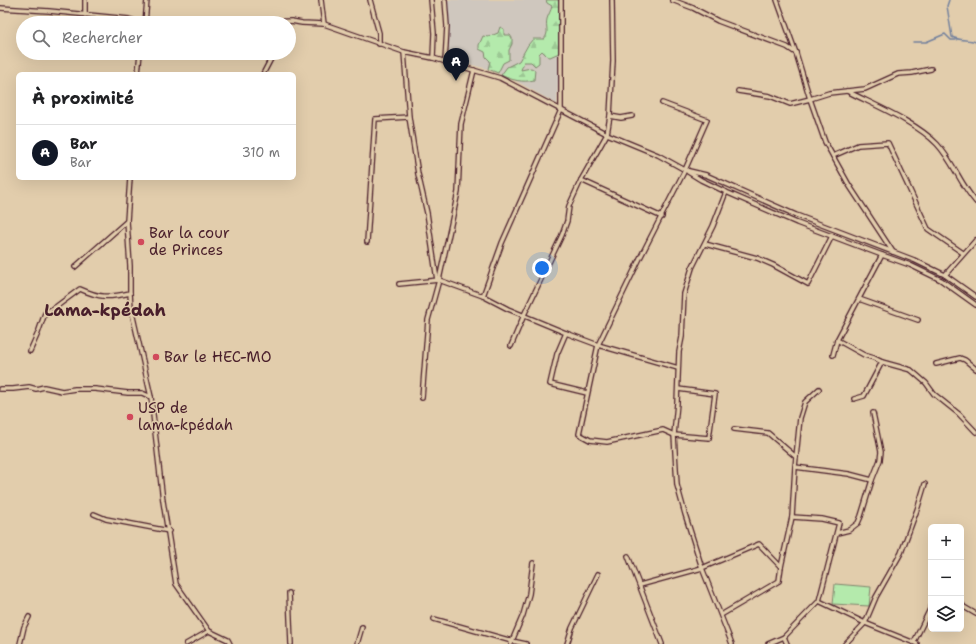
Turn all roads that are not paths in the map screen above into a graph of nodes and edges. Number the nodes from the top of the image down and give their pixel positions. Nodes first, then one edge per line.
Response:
1 (85, 0) edge
2 (147, 0) edge
3 (321, 0) edge
4 (370, 0) edge
5 (431, 0) edge
6 (445, 0) edge
7 (561, 0) edge
8 (612, 0) edge
9 (672, 0) edge
10 (777, 0) edge
11 (0, 8) edge
12 (85, 15) junction
13 (96, 16) edge
14 (146, 16) edge
15 (296, 22) edge
16 (324, 24) junction
17 (379, 44) junction
18 (404, 52) junction
19 (796, 53) junction
20 (433, 58) junction
21 (139, 60) edge
22 (270, 60) edge
23 (445, 62) junction
24 (930, 69) dead end
25 (474, 70) junction
26 (138, 72) edge
27 (264, 72) edge
28 (738, 91) dead end
29 (846, 91) junction
30 (810, 99) junction
31 (662, 103) dead end
32 (562, 110) junction
33 (610, 116) junction
34 (632, 116) dead end
35 (409, 117) junction
36 (607, 134) junction
37 (833, 156) junction
38 (685, 170) junction
39 (130, 180) edge
40 (580, 180) junction
41 (726, 192) junction
42 (976, 202) edge
43 (662, 217) junction
44 (127, 221) junction
45 (832, 236) junction
46 (976, 240) edge
47 (367, 242) dead end
48 (705, 244) junction
49 (893, 252) junction
50 (963, 254) junction
51 (882, 255) junction
52 (75, 268) dead end
53 (945, 275) junction
54 (438, 280) junction
55 (399, 284) dead end
56 (130, 293) junction
57 (483, 296) junction
58 (976, 297) edge
59 (859, 299) junction
60 (976, 305) edge
61 (524, 315) junction
62 (918, 320) dead end
63 (566, 333) junction
64 (837, 340) junction
65 (598, 345) junction
66 (511, 346) dead end
67 (30, 351) dead end
68 (833, 355) dead end
69 (882, 362) junction
70 (936, 364) dead end
71 (678, 368) junction
72 (976, 368) edge
73 (0, 389) edge
74 (678, 389) junction
75 (819, 389) dead end
76 (587, 393) junction
77 (151, 397) junction
78 (422, 398) dead end
79 (854, 399) dead end
80 (873, 413) dead end
81 (734, 429) dead end
82 (976, 432) edge
83 (674, 435) junction
84 (796, 458) junction
85 (795, 467) junction
86 (872, 480) junction
87 (925, 484) dead end
88 (94, 514) dead end
89 (792, 517) junction
90 (169, 531) junction
91 (837, 533) junction
92 (628, 556) dead end
93 (533, 563) dead end
94 (781, 567) junction
95 (702, 568) junction
96 (598, 574) dead end
97 (640, 585) junction
98 (289, 593) dead end
99 (819, 601) junction
100 (964, 607) edge
101 (928, 614) edge
102 (976, 614) edge
103 (721, 615) junction
104 (29, 617) dead end
105 (434, 619) dead end
106 (865, 623) junction
107 (362, 627) dead end
108 (209, 631) junction
109 (784, 638) junction
110 (511, 642) edge
111 (916, 643) edge
112 (20, 644) edge
113 (186, 644) edge
114 (230, 644) edge
115 (291, 644) edge
116 (357, 644) edge
117 (526, 644) edge
118 (567, 644) edge
119 (662, 644) edge
120 (732, 644) edge
121 (768, 644) edge
122 (787, 644) edge
123 (845, 644) edge

1 - 12 street
2 - 14 street
3 - 16 street
4 - 17 street
5 - 20 street
6 - 23 street
7 - 32 street
8 - 33 street
9 - 19 street
10 - 19 street
11 - 12 street
12 - 13 street
15 - 16 street
16 - 17 street
17 - 18 street
18 - 20 street
18 - 35 street
19 - 30 street
20 - 23 street
21 - 26 street
22 - 27 street
23 - 25 street
24 - 29 street
25 - 32 street
25 - 54 street
28 - 30 street
29 - 30 street
29 - 42 street
30 - 37 street
31 - 38 street
32 - 36 street
32 - 57 street
33 - 34 street
33 - 36 street
35 - 47 street
35 - 54 street
36 - 38 street
36 - 40 street
37 - 49 street
37 - 50 street
38 - 41 street
38 - 43 street
38 - 49 street
39 - 44 street
40 - 43 street
40 - 61 street
41 - 45 street
41 - 48 street
43 - 65 street
44 - 52 street
44 - 56 street
45 - 48 street
45 - 51 street
46 - 50 street
48 - 71 street
49 - 53 street
50 - 53 street
51 - 59 street
51 - 60 street
53 - 58 street
54 - 55 street
54 - 57 street
54 - 78 street
56 - 67 street
56 - 77 street
57 - 61 street
59 - 62 street
59 - 64 street
61 - 63 street
61 - 66 street
63 - 65 street
63 - 76 street
64 - 68 street
64 - 69 street
65 - 71 street
65 - 76 street
69 - 79 street
69 - 82 street
70 - 72 street
71 - 74 street
73 - 77 street
74 - 83 street
74 - 83 street
75 - 84 street
76 - 83 street
77 - 90 street
80 - 86 street
81 - 84 street
83 - 95 street
84 - 85 street
85 - 86 street
85 - 89 street
86 - 91 street
87 - 106 street
88 - 90 street
89 - 91 street
89 - 94 street
90 - 108 street
91 - 99 street
92 - 97 street
93 - 110 street
94 - 95 street
94 - 103 street
95 - 97 street
95 - 103 street
96 - 118 street
97 - 119 street
98 - 115 street
99 - 106 street
99 - 109 street
100 - 102 street
101 - 111 street
103 - 120 street
104 - 112 street
105 - 110 street
106 - 111 street
106 - 123 street
107 - 116 street
108 - 113 street
108 - 114 street
109 - 121 street
109 - 122 street
110 - 117 street

